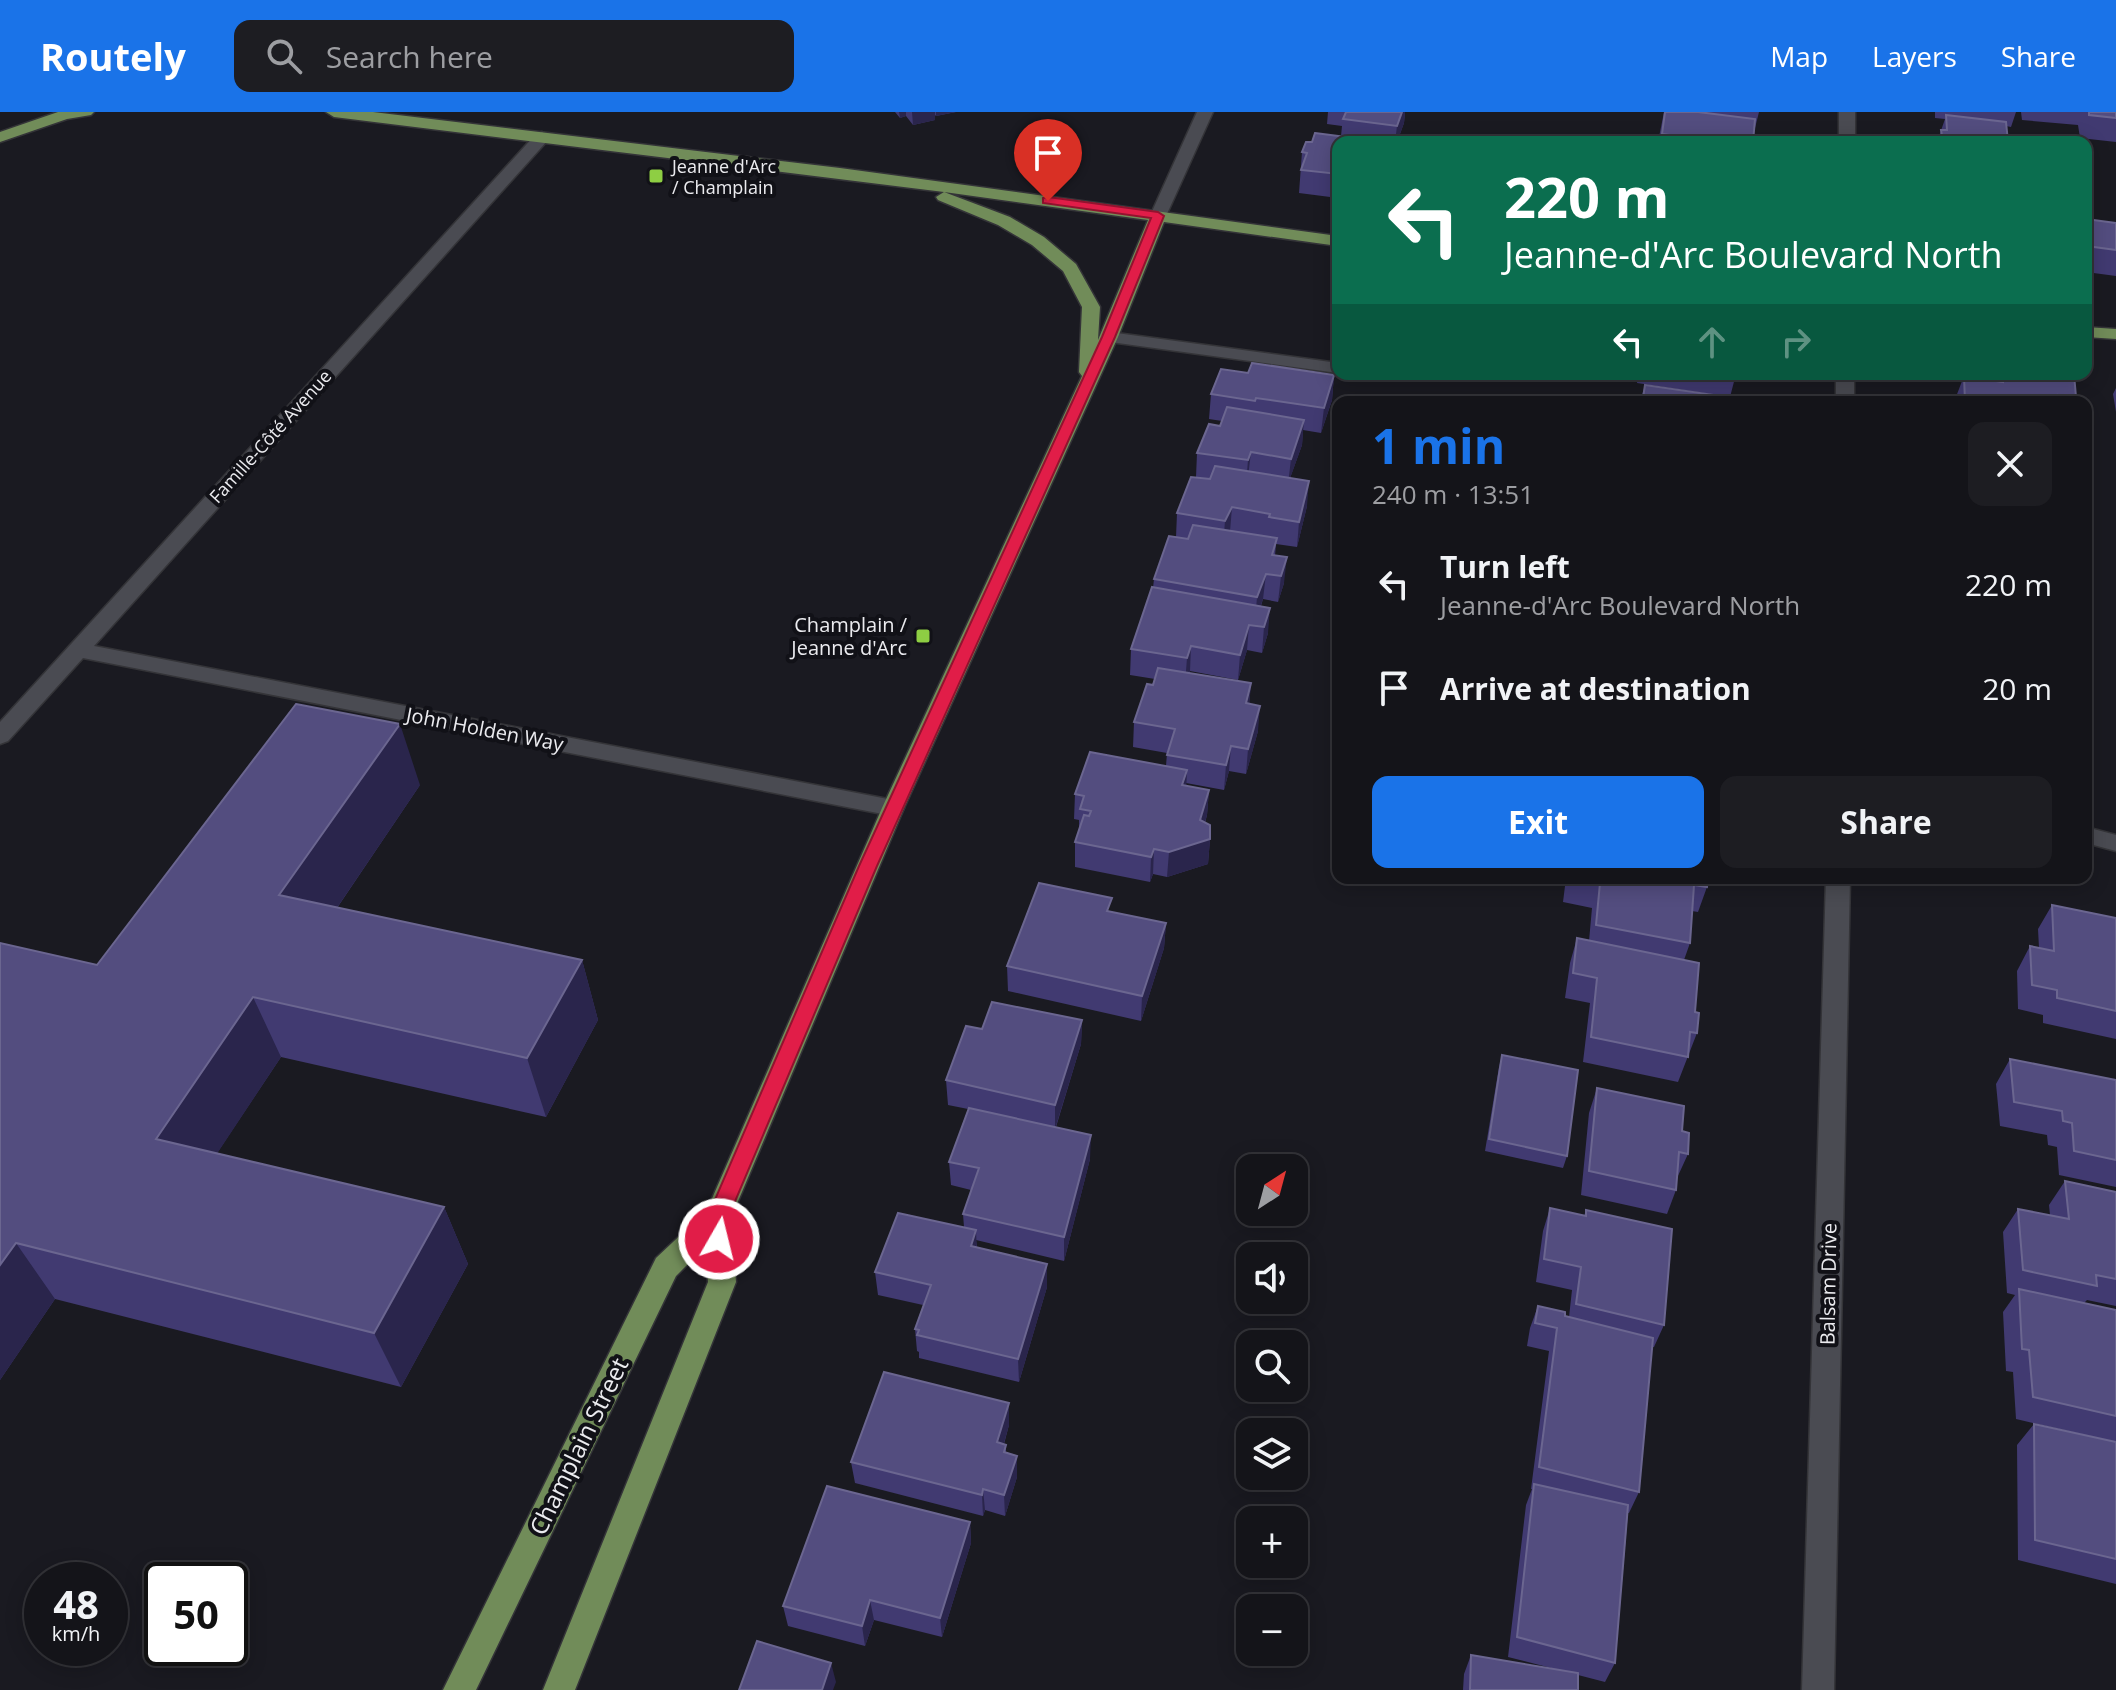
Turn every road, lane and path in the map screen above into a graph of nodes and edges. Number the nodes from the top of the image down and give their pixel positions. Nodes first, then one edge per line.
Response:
1 (86, 112) edge
2 (334, 112) edge
3 (1205, 112) edge
4 (1847, 112) edge
5 (1847, 136) edge
6 (0, 137) edge
7 (542, 137) junction
8 (840, 173) junction
9 (1158, 216) junction
10 (1332, 240) edge
11 (2092, 332) edge
12 (2116, 334) edge
13 (1109, 337) junction
14 (1332, 367) edge
15 (1088, 381) junction
16 (78, 650) junction
17 (0, 736) edge
18 (893, 808) junction
19 (2092, 837) edge
20 (2116, 843) edge
21 (1838, 884) edge
22 (717, 1218) junction
23 (459, 1690) edge
24 (559, 1690) edge
25 (1818, 1690) edge

1 - 6 main road
2 - 7 main road
3 - 9 street, Champlain Street
4 - 5 street
7 - 8 main road
7 - 16 street, Famille-Côté Avenue
8 - 9 main road
8 - 15 main road
9 - 10 main road
9 - 13 main road, Champlain Street
11 - 12 main road
13 - 14 street
13 - 15 main road, Champlain Street
15 - 18 main road, Champlain Street
16 - 17 street, Famille-Côté Avenue
16 - 18 street, John Holden Way
18 - 22 main road, Champlain Street
19 - 20 street
21 - 25 street, Balsam Drive
22 - 23 main road, Champlain Street
22 - 24 main road, Champlain Street

